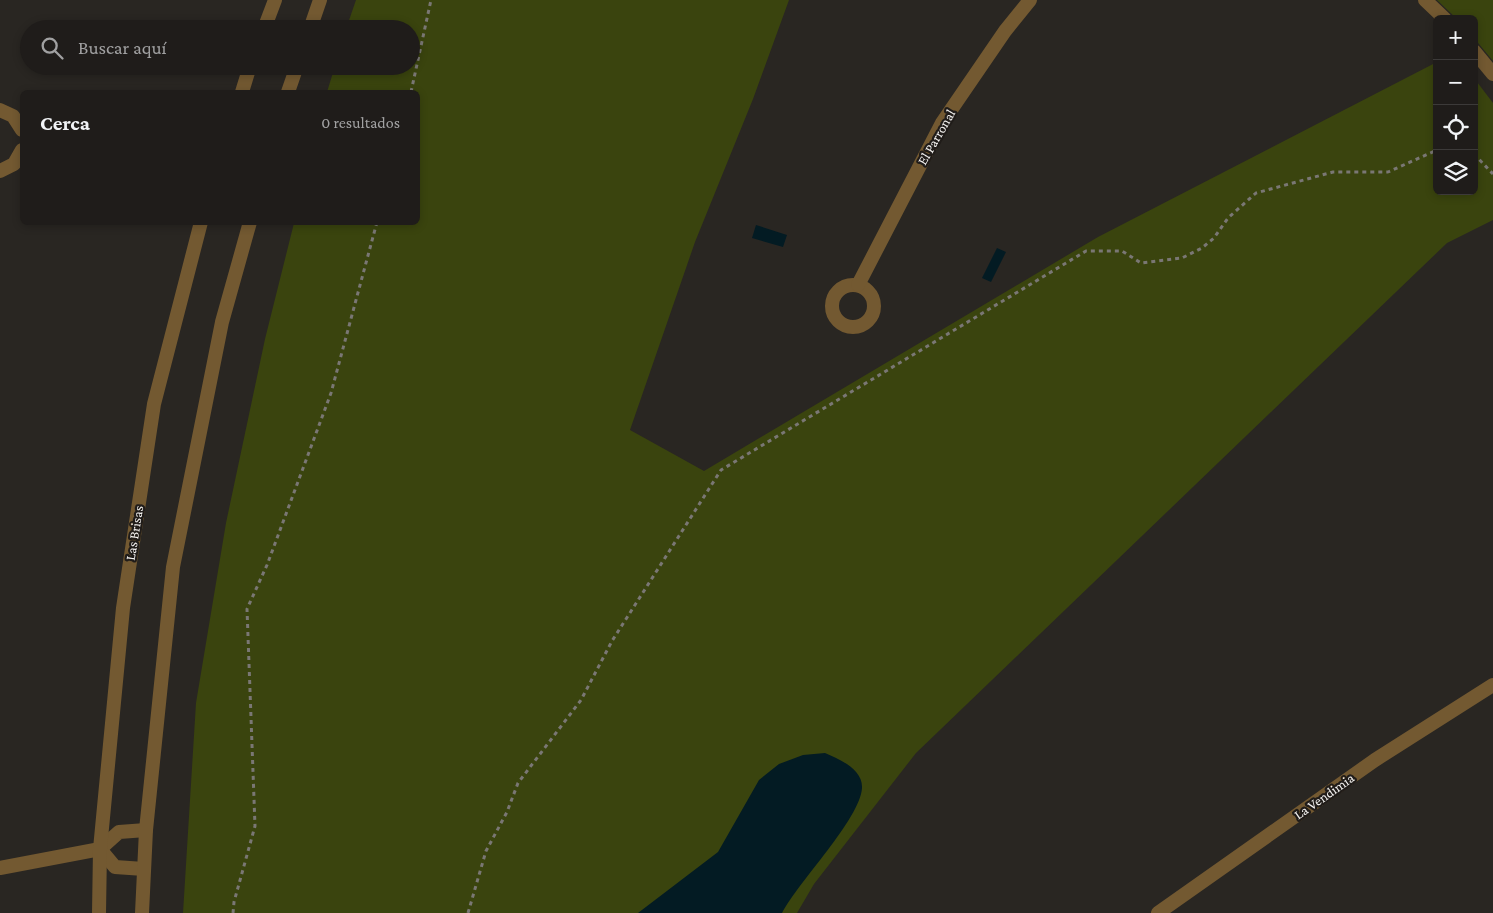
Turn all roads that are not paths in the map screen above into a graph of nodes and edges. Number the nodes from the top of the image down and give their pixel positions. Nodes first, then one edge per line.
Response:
1 (275, 0) edge
2 (320, 0) edge
3 (1030, 0) edge
4 (1425, 0) edge
5 (1441, 15) edge
6 (267, 20) edge
7 (313, 20) edge
8 (1478, 56) edge
9 (1493, 74) edge
10 (247, 75) edge
11 (295, 75) edge
12 (243, 90) edge
13 (289, 90) edge
14 (0, 110) edge
15 (20, 127) edge
16 (20, 154) edge
17 (0, 170) edge
18 (200, 225) edge
19 (249, 225) edge
20 (858, 285) dead end
21 (1493, 684) edge
22 (146, 830) junction
23 (100, 849) junction
24 (0, 868) edge
25 (144, 869) junction
26 (99, 913) edge
27 (142, 913) edge
28 (1158, 913) edge

1 - 6 street
2 - 7 street
3 - 20 street, El Parronal
4 - 5 street
8 - 9 street
10 - 12 street
11 - 13 street
14 - 15 street
16 - 17 street
18 - 23 street, Las Brisas
19 - 22 street
21 - 28 street, La Vendimia
22 - 23 street
22 - 25 street
23 - 24 street
23 - 25 street
23 - 26 street, Las Brisas
25 - 27 street

